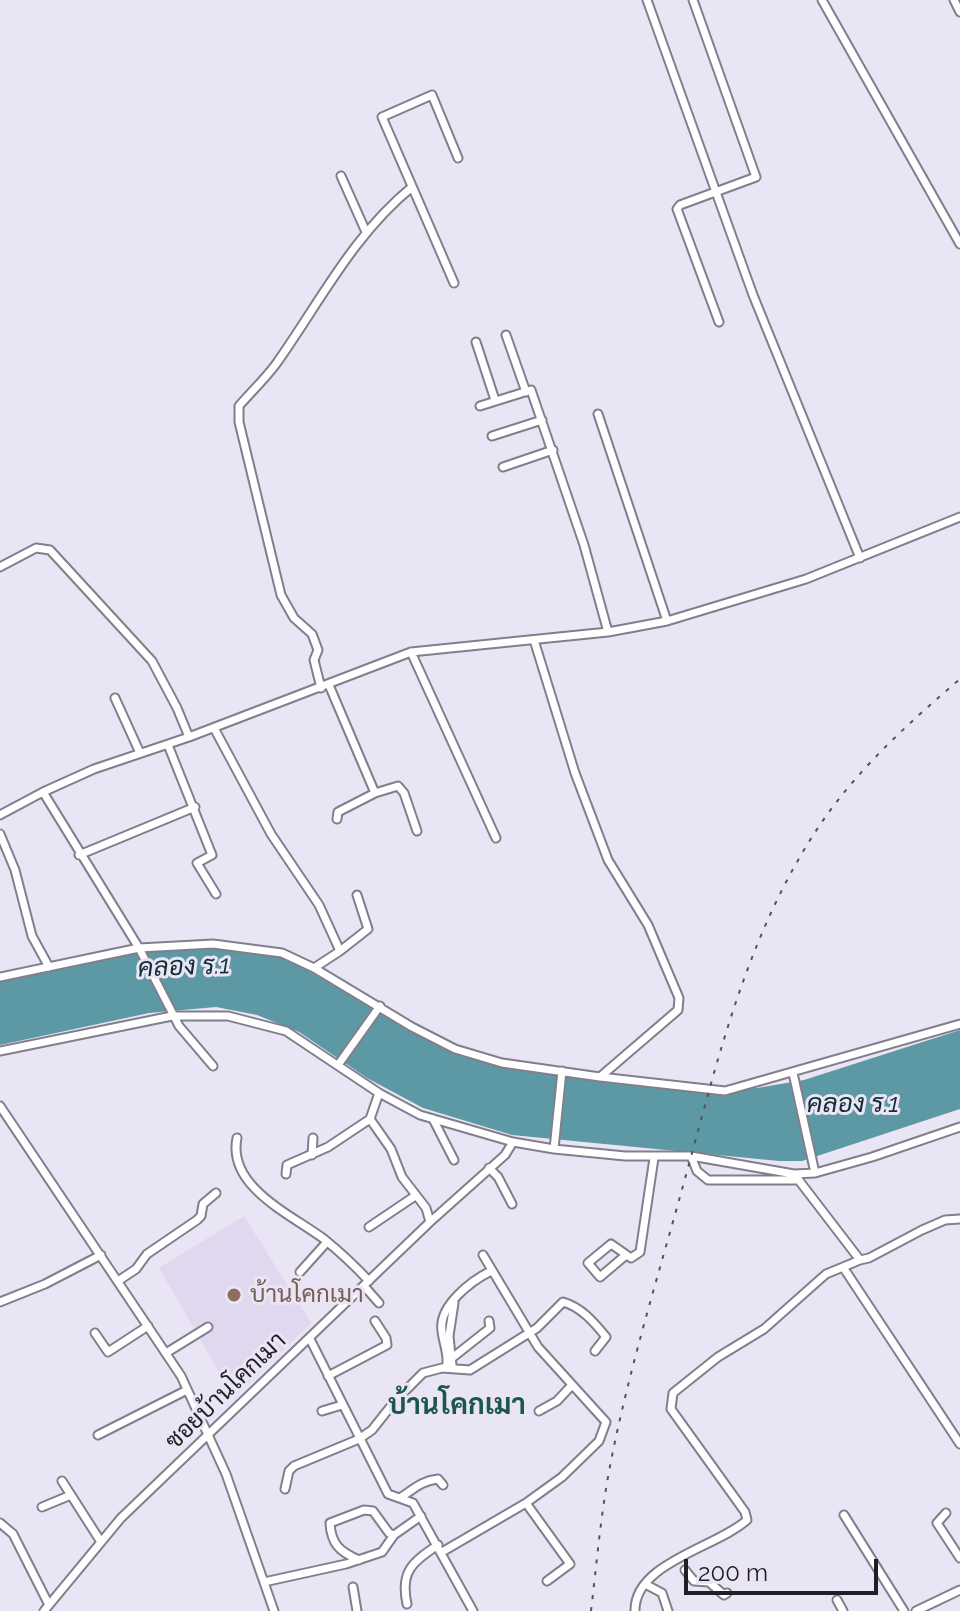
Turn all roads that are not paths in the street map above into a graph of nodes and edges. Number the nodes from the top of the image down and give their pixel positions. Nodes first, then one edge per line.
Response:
1 (647, 0) edge
2 (693, 0) edge
3 (822, 0) edge
4 (954, 0) edge
5 (960, 12) edge
6 (458, 158) dead end
7 (341, 176) dead end
8 (412, 187) junction
9 (716, 192) junction
10 (366, 232) junction
11 (960, 244) edge
12 (454, 283) dead end
13 (719, 322) dead end
14 (506, 335) dead end
15 (476, 342) dead end
16 (526, 392) junction
17 (495, 400) junction
18 (480, 406) dead end
19 (598, 414) dead end
20 (542, 420) junction
21 (492, 436) dead end
22 (553, 450) junction
23 (503, 467) dead end
24 (960, 517) edge
25 (860, 558) junction
26 (0, 567) edge
27 (667, 621) junction
28 (608, 632) junction
29 (534, 640) junction
30 (411, 652) junction
31 (325, 687) junction
32 (115, 698) dead end
33 (214, 728) junction
34 (189, 737) junction
35 (168, 745) junction
36 (140, 753) junction
37 (43, 792) junction
38 (375, 793) junction
39 (195, 807) junction
40 (0, 815) edge
41 (337, 819) dead end
42 (417, 831) dead end
43 (0, 834) edge
44 (496, 838) dead end
45 (79, 855) junction
46 (216, 894) dead end
47 (357, 895) dead end
48 (139, 948) junction
49 (340, 951) junction
50 (49, 967) junction
51 (314, 968) junction
52 (0, 977) edge
53 (380, 1006) junction
54 (172, 1016) junction
55 (960, 1024) edge
56 (0, 1051) edge
57 (338, 1065) junction
58 (213, 1066) dead end
59 (793, 1073) junction
60 (562, 1074) junction
61 (600, 1077) junction
62 (379, 1093) junction
63 (1, 1111) edge
64 (370, 1119) junction
65 (433, 1119) junction
66 (960, 1127) edge
67 (337, 1129) dead end
68 (343, 1135) junction
69 (237, 1138) dead end
70 (313, 1138) dead end
71 (513, 1142) junction
72 (554, 1146) junction
73 (312, 1155) junction
74 (691, 1156) junction
75 (654, 1158) junction
76 (454, 1160) dead end
77 (489, 1168) junction
78 (815, 1173) junction
79 (286, 1174) dead end
80 (796, 1177) junction
81 (216, 1193) dead end
82 (415, 1196) junction
83 (512, 1204) dead end
84 (960, 1219) edge
85 (430, 1222) junction
86 (369, 1227) dead end
87 (327, 1242) junction
88 (101, 1255) junction
89 (483, 1255) dead end
90 (626, 1255) junction
91 (860, 1260) junction
92 (843, 1267) junction
93 (491, 1271) junction
94 (300, 1272) dead end
95 (118, 1281) junction
96 (366, 1283) junction
97 (455, 1300) junction
98 (0, 1302) edge
99 (379, 1303) dead end
100 (375, 1321) dead end
101 (489, 1321) dead end
102 (148, 1326) junction
103 (208, 1327) dead end
104 (95, 1333) dead end
105 (528, 1333) junction
106 (310, 1339) junction
107 (595, 1351) dead end
108 (166, 1353) junction
109 (452, 1358) junction
110 (449, 1369) junction
111 (328, 1376) junction
112 (572, 1385) junction
113 (187, 1390) junction
114 (342, 1405) junction
115 (322, 1411) dead end
116 (539, 1411) dead end
117 (98, 1435) dead end
118 (209, 1436) junction
119 (359, 1439) junction
120 (960, 1444) edge
121 (62, 1481) dead end
122 (443, 1485) dead end
123 (285, 1489) dead end
124 (71, 1495) junction
125 (400, 1498) junction
126 (526, 1503) junction
127 (42, 1507) dead end
128 (946, 1513) dead end
129 (844, 1515) dead end
130 (421, 1516) junction
131 (0, 1523) edge
132 (394, 1535) junction
133 (101, 1542) junction
134 (440, 1548) junction
135 (960, 1558) edge
136 (680, 1559) junction
137 (359, 1560) junction
138 (695, 1565) dead end
139 (685, 1570) junction
140 (547, 1581) dead end
141 (264, 1582) junction
142 (645, 1584) junction
143 (353, 1587) dead end
144 (960, 1590) edge
145 (727, 1593) dead end
146 (837, 1600) dead end
147 (407, 1604) dead end
148 (47, 1608) edge
149 (274, 1611) edge
150 (357, 1611) edge
151 (473, 1611) edge
152 (635, 1611) edge
153 (668, 1611) edge
154 (843, 1611) edge
155 (904, 1611) edge
156 (916, 1611) edge

1 - 9 street
2 - 9 street
3 - 11 street
4 - 5 street
6 - 8 street
7 - 10 street
8 - 10 street
8 - 12 street
9 - 13 street
9 - 25 street
10 - 31 street
14 - 16 street
15 - 17 street
16 - 17 street
16 - 20 street
17 - 18 street
19 - 27 street
20 - 21 street
20 - 22 street
22 - 23 street
22 - 28 street
24 - 25 street
25 - 27 street
26 - 34 street
27 - 28 street
28 - 29 street
29 - 30 street
29 - 61 street
30 - 31 street
30 - 44 street
31 - 33 street
31 - 38 street
32 - 36 street
33 - 34 street
33 - 49 street
34 - 35 street
35 - 36 street
35 - 39 street
36 - 37 street
37 - 40 street
37 - 45 street
38 - 41 street
38 - 42 street
39 - 45 street
39 - 46 street
43 - 50 street
45 - 48 street
47 - 49 street
48 - 50 street
48 - 51 street
48 - 54 street
49 - 51 street
50 - 52 street
51 - 53 street
53 - 57 street
53 - 60 street
54 - 56 street
54 - 57 street
54 - 58 street
55 - 59 street
57 - 62 street
59 - 61 street
59 - 78 street
60 - 61 street
60 - 72 street
62 - 64 street
62 - 65 street
63 - 88 street
64 - 68 street
64 - 82 street
65 - 71 street
65 - 76 street
66 - 78 street
67 - 68 street
68 - 73 street
69 - 87 street
70 - 73 street
71 - 72 street
71 - 77 street, ซอยบ้านโคกเมา
72 - 75 street
73 - 79 street
74 - 75 street
74 - 80 street
74 - 80 street
75 - 90 street
77 - 83 street
77 - 85 street, ซอยบ้านโคกเมา
78 - 80 street
80 - 91 street
81 - 95 street
82 - 85 street
82 - 86 street
84 - 91 street
85 - 96 street, ซอยบ้านโคกเมา
87 - 94 street
87 - 96 street
88 - 95 street
88 - 98 street
89 - 93 street
90 - 90 street
91 - 92 street
92 - 120 street
92 - 136 street
93 - 97 street
93 - 105 street
95 - 102 street
96 - 99 street
96 - 106 street, ซอยบ้านโคกเมา
97 - 109 street
97 - 110 street
100 - 111 street
101 - 109 street
102 - 104 street
102 - 108 street
103 - 108 street
105 - 107 street
105 - 110 street
105 - 112 street
106 - 111 street
106 - 118 street, ซอยบ้านโคกเมา
108 - 113 street
109 - 110 street
110 - 119 street
111 - 114 street
112 - 116 street
112 - 126 street
113 - 117 street
113 - 118 street
114 - 115 street
114 - 119 street
118 - 133 street, ซอยบ้านโคกเมา
118 - 141 street
119 - 123 street
119 - 125 street
121 - 124 street
122 - 125 street
124 - 127 street
124 - 133 street
125 - 130 street
126 - 134 street
126 - 140 street
128 - 135 street
129 - 155 street
130 - 132 street
130 - 134 street
131 - 148 street
132 - 137 street
132 - 137 street
133 - 148 street, ซอยบ้านโคกเมา
134 - 147 street
134 - 151 street
136 - 139 street
136 - 142 street
137 - 141 street
138 - 139 street
139 - 145 street
141 - 149 street
142 - 152 street
142 - 153 street
143 - 150 street
144 - 156 street
146 - 154 street

